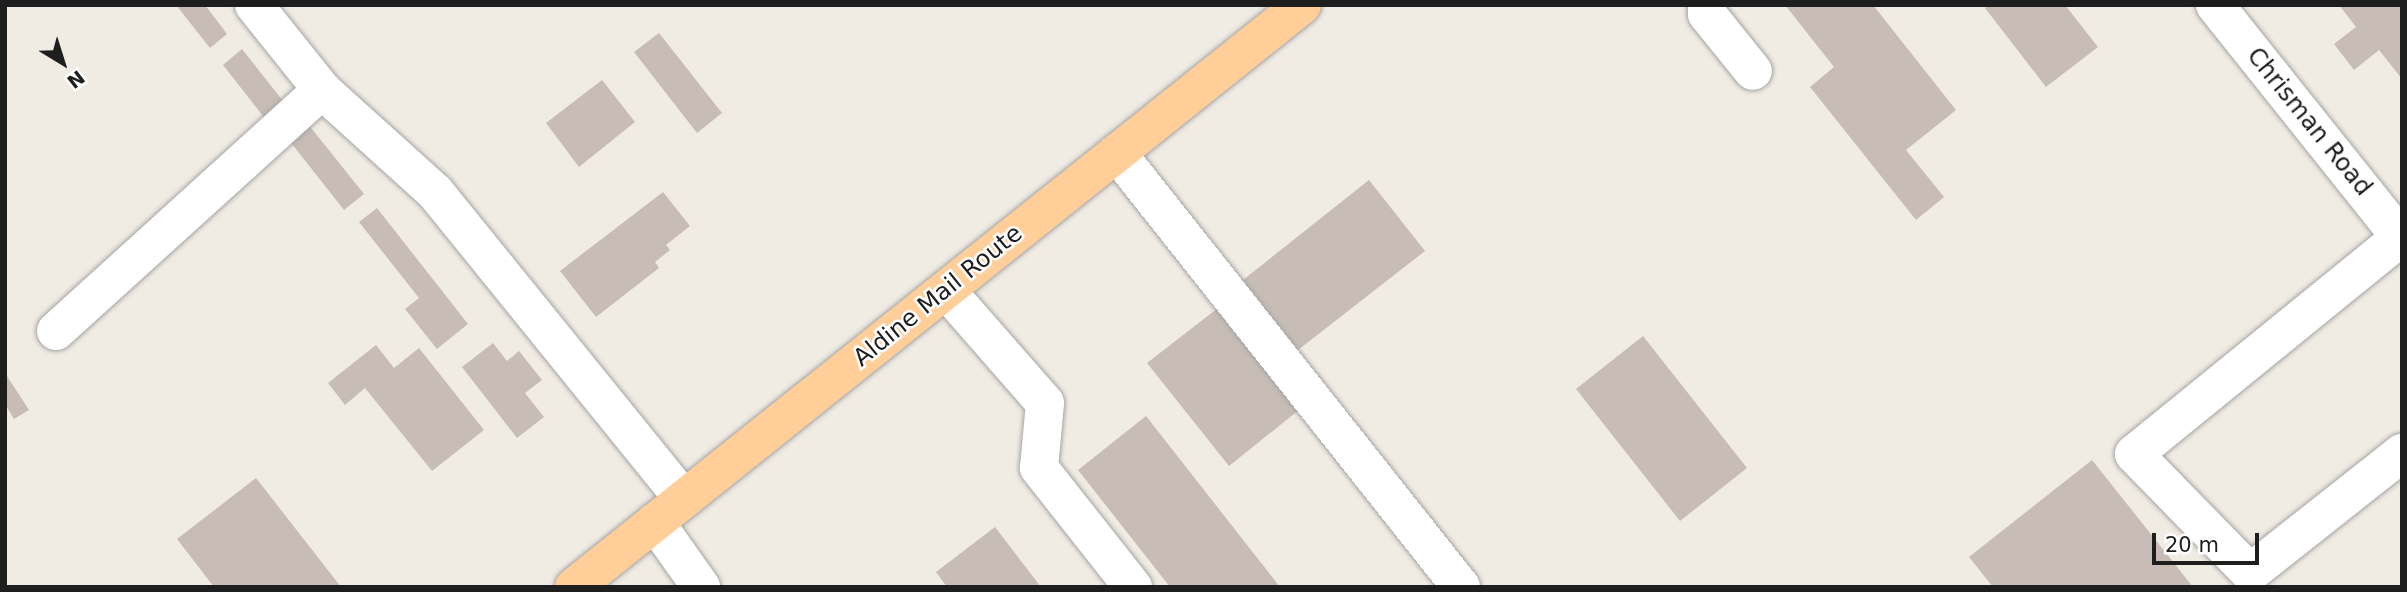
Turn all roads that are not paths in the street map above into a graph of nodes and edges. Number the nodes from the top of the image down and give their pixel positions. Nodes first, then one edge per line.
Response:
1 (254, 5) edge
2 (1302, 5) edge
3 (1707, 5) edge
4 (2215, 5) edge
5 (1754, 71) dead end
6 (322, 90) junction
7 (1117, 153) junction
8 (2401, 238) edge
9 (946, 290) junction
10 (56, 331) dead end
11 (2402, 453) edge
12 (684, 499) junction
13 (655, 522) junction
14 (574, 587) edge
15 (701, 587) edge
16 (1133, 587) edge
17 (1461, 587) edge

1 - 6 street
2 - 7 main road, Aldine Mail Route
3 - 5 street
4 - 8 street, Chrisman Road
6 - 10 street
6 - 12 street
7 - 9 main road, Aldine Mail Route
7 - 17 street
8 - 11 street
9 - 12 main road, Aldine Mail Route
9 - 16 street
12 - 13 main road, Aldine Mail Route
13 - 14 main road, Aldine Mail Route
13 - 15 street

